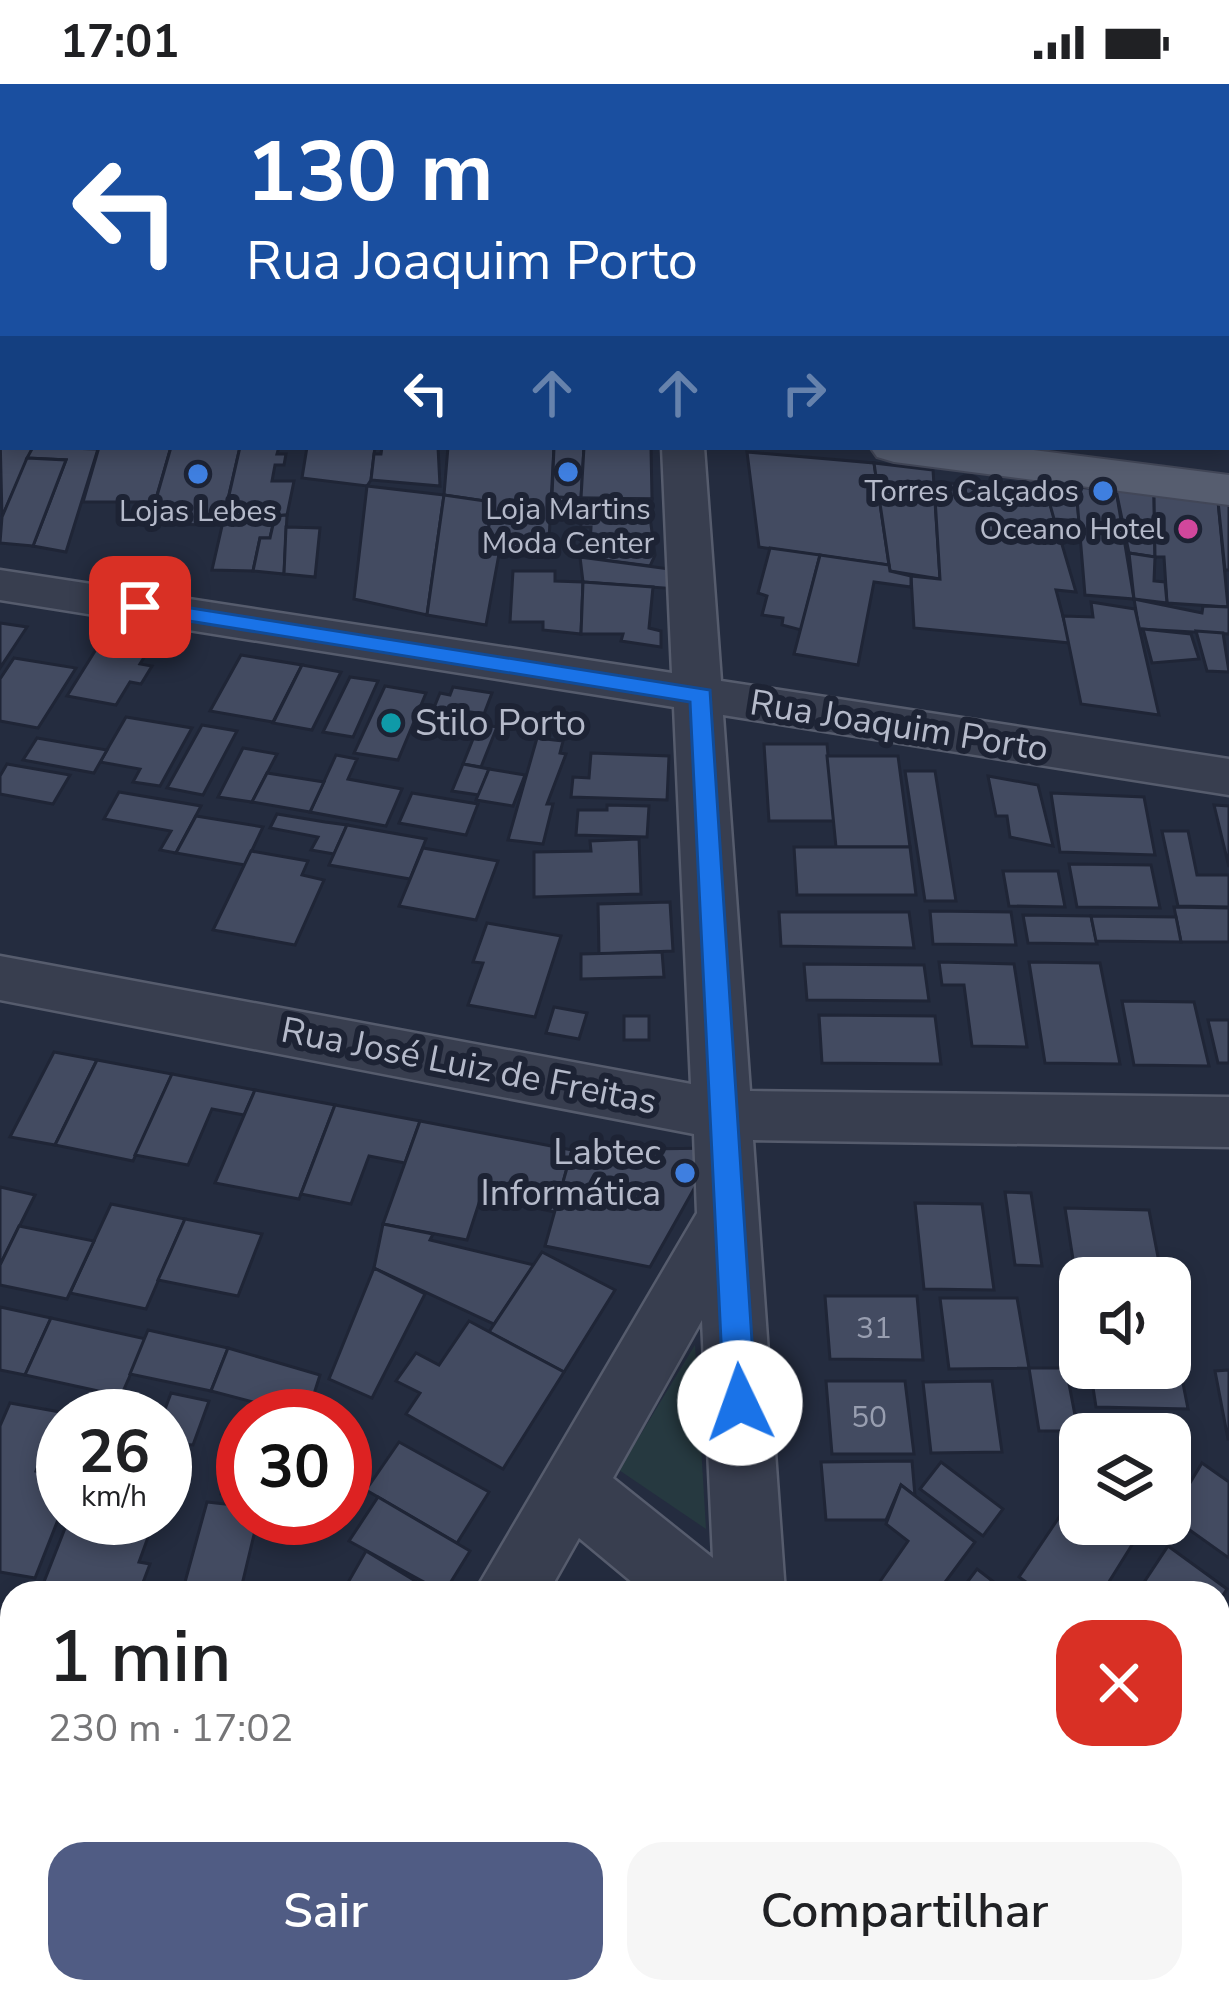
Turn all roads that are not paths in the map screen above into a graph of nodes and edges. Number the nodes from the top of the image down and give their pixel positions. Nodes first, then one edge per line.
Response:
1 (682, 450) edge
2 (917, 450) edge
3 (1122, 450) edge
4 (1229, 463) edge
5 (1229, 490) edge
6 (0, 585) edge
7 (701, 695) junction
8 (1229, 777) edge
9 (0, 978) edge
10 (724, 1114) junction
11 (1229, 1123) edge
12 (730, 1213) junction
13 (572, 1488) junction
14 (516, 1581) edge
15 (685, 1581) edge
16 (749, 1581) edge

1 - 7 street
2 - 5 main road
3 - 4 main road
6 - 7 street, Rua Joaquim Porto
7 - 8 street, Rua Joaquim Porto
7 - 10 street
9 - 10 street, Rua José Luiz de Freitas
10 - 11 street, Rua José Luiz de Freitas
10 - 12 street
12 - 13 street
12 - 16 street
13 - 14 street
13 - 15 street

